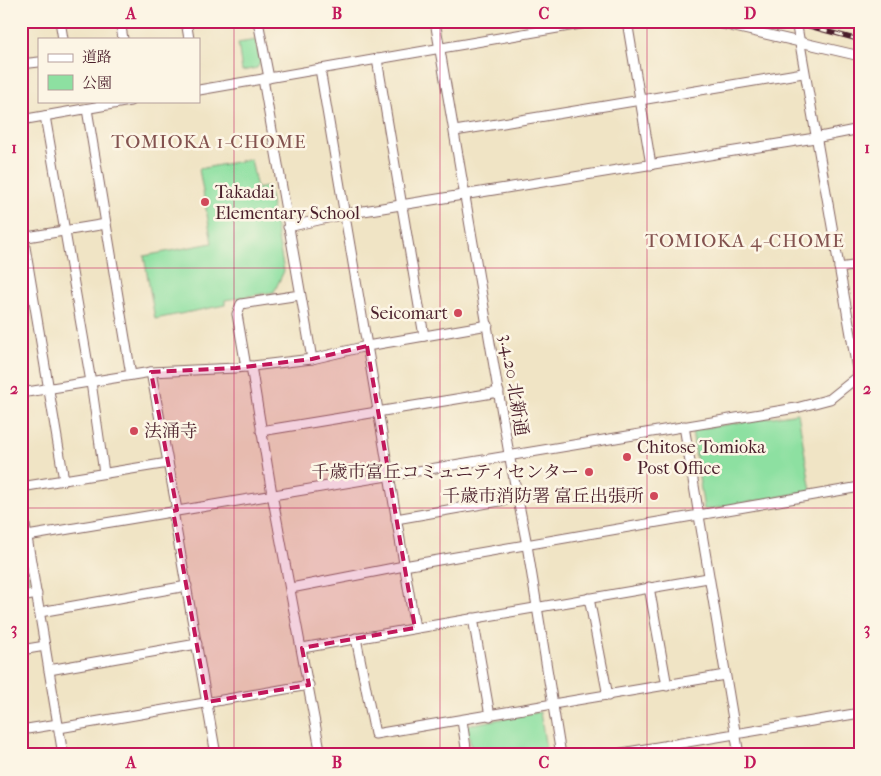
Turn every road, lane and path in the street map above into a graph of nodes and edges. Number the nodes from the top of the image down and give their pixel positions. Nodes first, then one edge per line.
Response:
1 (60, 21) edge
2 (120, 21) edge
3 (186, 21) edge
4 (258, 21) edge
5 (435, 21) edge
6 (598, 21) edge
7 (627, 21) edge
8 (708, 21) edge
9 (796, 21) edge
10 (63, 38) edge
11 (123, 38) edge
12 (189, 38) edge
13 (798, 41) junction
14 (440, 48) junction
15 (860, 56) edge
16 (377, 59) junction
17 (38, 62) edge
18 (21, 64) edge
19 (320, 69) junction
20 (803, 73) junction
21 (266, 78) junction
22 (200, 90) edge
23 (641, 100) junction
24 (124, 102) edge
25 (75, 106) edge
26 (87, 108) junction
27 (45, 116) junction
28 (21, 120) edge
29 (860, 129) edge
30 (455, 130) junction
31 (815, 138) junction
32 (650, 165) junction
33 (466, 194) junction
34 (400, 206) junction
35 (345, 214) junction
36 (21, 223) edge
37 (106, 224) junction
38 (288, 227) junction
39 (66, 231) junction
40 (22, 238) edge
41 (860, 265) edge
42 (839, 268) junction
43 (300, 295) junction
44 (488, 325) junction
45 (424, 336) junction
46 (367, 346) junction
47 (312, 359) junction
48 (248, 367) junction
49 (151, 372) junction
50 (131, 375) junction
51 (859, 375) edge
52 (91, 382) junction
53 (860, 386) edge
54 (49, 388) junction
55 (499, 392) junction
56 (21, 393) edge
57 (378, 412) junction
58 (684, 426) junction
59 (261, 432) junction
60 (509, 454) junction
61 (168, 463) junction
62 (104, 473) junction
63 (388, 474) junction
64 (64, 480) junction
65 (21, 486) edge
66 (860, 488) edge
67 (272, 494) junction
68 (517, 498) junction
69 (21, 501) edge
70 (175, 510) junction
71 (698, 515) junction
72 (396, 519) junction
73 (27, 536) junction
74 (527, 545) junction
75 (404, 566) junction
76 (708, 578) junction
77 (186, 586) junction
78 (291, 588) junction
79 (649, 588) junction
80 (37, 594) junction
81 (21, 597) edge
82 (589, 598) junction
83 (537, 607) junction
84 (40, 612) junction
85 (473, 618) junction
86 (415, 628) junction
87 (356, 638) junction
88 (196, 644) junction
89 (45, 646) junction
90 (302, 648) junction
91 (21, 650) edge
92 (49, 670) junction
93 (725, 675) junction
94 (308, 685) junction
95 (666, 686) junction
96 (608, 696) junction
97 (207, 702) junction
98 (553, 705) junction
99 (860, 713) edge
100 (490, 716) junction
101 (462, 720) junction
102 (59, 726) junction
103 (21, 730) edge
104 (735, 734) junction
105 (64, 755) edge
106 (216, 755) edge
107 (321, 755) edge
108 (467, 755) edge
109 (560, 755) edge
110 (610, 755) edge
111 (738, 755) edge

1 - 10 street
2 - 11 street
3 - 12 street
4 - 21 street
5 - 14 street, 3.4.20 北新通
6 - 14 street
7 - 23 street
8 - 13 street
9 - 13 street
13 - 15 street
13 - 20 street
14 - 16 street
14 - 30 street, 3.4.20 北新通
16 - 19 street
16 - 34 street
17 - 18 street
19 - 21 street
19 - 35 street
20 - 23 street
20 - 31 street
21 - 22 street
21 - 38 street
23 - 30 street
23 - 32 street
24 - 26 street
25 - 26 street
25 - 27 street
26 - 37 street
27 - 28 street
27 - 39 street
29 - 31 street
30 - 33 street, 3.4.20 北新通
31 - 32 street
31 - 42 street
32 - 33 street
33 - 34 street
33 - 44 street, 3.4.20 北新通
34 - 35 street
34 - 45 street
35 - 38 street
35 - 46 street
36 - 40 street
37 - 39 street
37 - 50 street
38 - 43 street
39 - 40 street
39 - 52 street
40 - 54 street
41 - 42 street
42 - 51 street
43 - 47 street
43 - 48 street
44 - 45 street
44 - 55 street, 3.4.20 北新通
45 - 46 street
46 - 47 street
46 - 57 street
47 - 48 street
48 - 49 street
48 - 59 street
49 - 50 street
49 - 61 street
50 - 52 street
51 - 53 street
51 - 58 street
52 - 54 street
52 - 62 street
54 - 56 street
54 - 64 street
55 - 57 street
55 - 60 street, 3.4.20 北新通
57 - 59 street
57 - 63 street
58 - 60 street
58 - 71 street
59 - 67 street
60 - 63 street
60 - 68 street, 3.4.20 北新通
61 - 62 street
61 - 70 street
62 - 64 street
63 - 67 street
63 - 72 street
64 - 65 street
66 - 71 street
67 - 70 street
67 - 78 street
68 - 72 street
68 - 74 street, 3.4.20 北新通
69 - 73 street
70 - 73 street
70 - 77 street
71 - 74 street
71 - 76 street
72 - 75 street
73 - 80 street
74 - 75 street
74 - 83 street, 3.4.20 北新通
75 - 78 street
75 - 86 street
76 - 79 street
76 - 93 street
77 - 84 street
77 - 88 street
78 - 90 street
79 - 82 street
79 - 95 street
80 - 81 street
80 - 84 street
82 - 83 street
82 - 96 street
83 - 85 street
83 - 98 street, 3.4.20 北新通
84 - 89 street
85 - 86 street
85 - 100 street
86 - 87 street
87 - 90 street
87 - 101 street
88 - 92 street
88 - 97 street
89 - 91 street
89 - 92 street
90 - 94 street
92 - 102 street
93 - 95 street
93 - 104 street
94 - 97 street
94 - 107 street
95 - 96 street
96 - 98 street
97 - 102 street
97 - 106 street
98 - 100 street
98 - 109 street, 3.4.20 北新通
99 - 104 street
100 - 101 street
101 - 108 street
102 - 103 street
102 - 105 street
104 - 110 street
104 - 111 street

